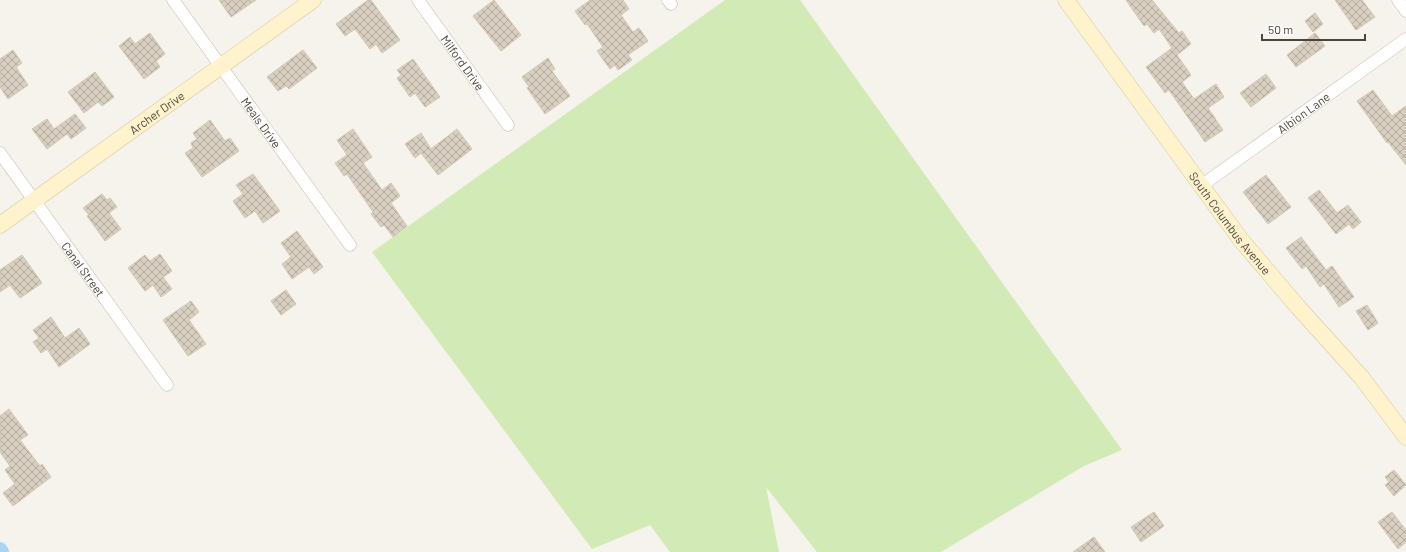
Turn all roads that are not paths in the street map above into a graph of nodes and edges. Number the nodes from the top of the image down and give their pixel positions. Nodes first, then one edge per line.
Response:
1 (173, 0) edge
2 (313, 0) edge
3 (418, 0) edge
4 (1066, 0) edge
5 (1398, 0) edge
6 (1406, 11) edge
7 (1406, 39) edge
8 (222, 67) junction
9 (508, 125) dead end
10 (0, 153) edge
11 (1201, 186) junction
12 (34, 201) junction
13 (0, 225) edge
14 (350, 245) dead end
15 (167, 384) dead end
16 (1406, 437) edge

1 - 8 street, Meals Drive
2 - 8 main road, Archer Drive
3 - 9 street, Milford Drive
4 - 11 main road, South Columbus Avenue
5 - 6 street
7 - 11 street, Albion Lane
8 - 12 main road, Archer Drive
8 - 14 street, Meals Drive
10 - 12 street, Canal Street
11 - 16 main road, South Columbus Avenue
12 - 13 main road, Archer Drive
12 - 15 street, Canal Street

